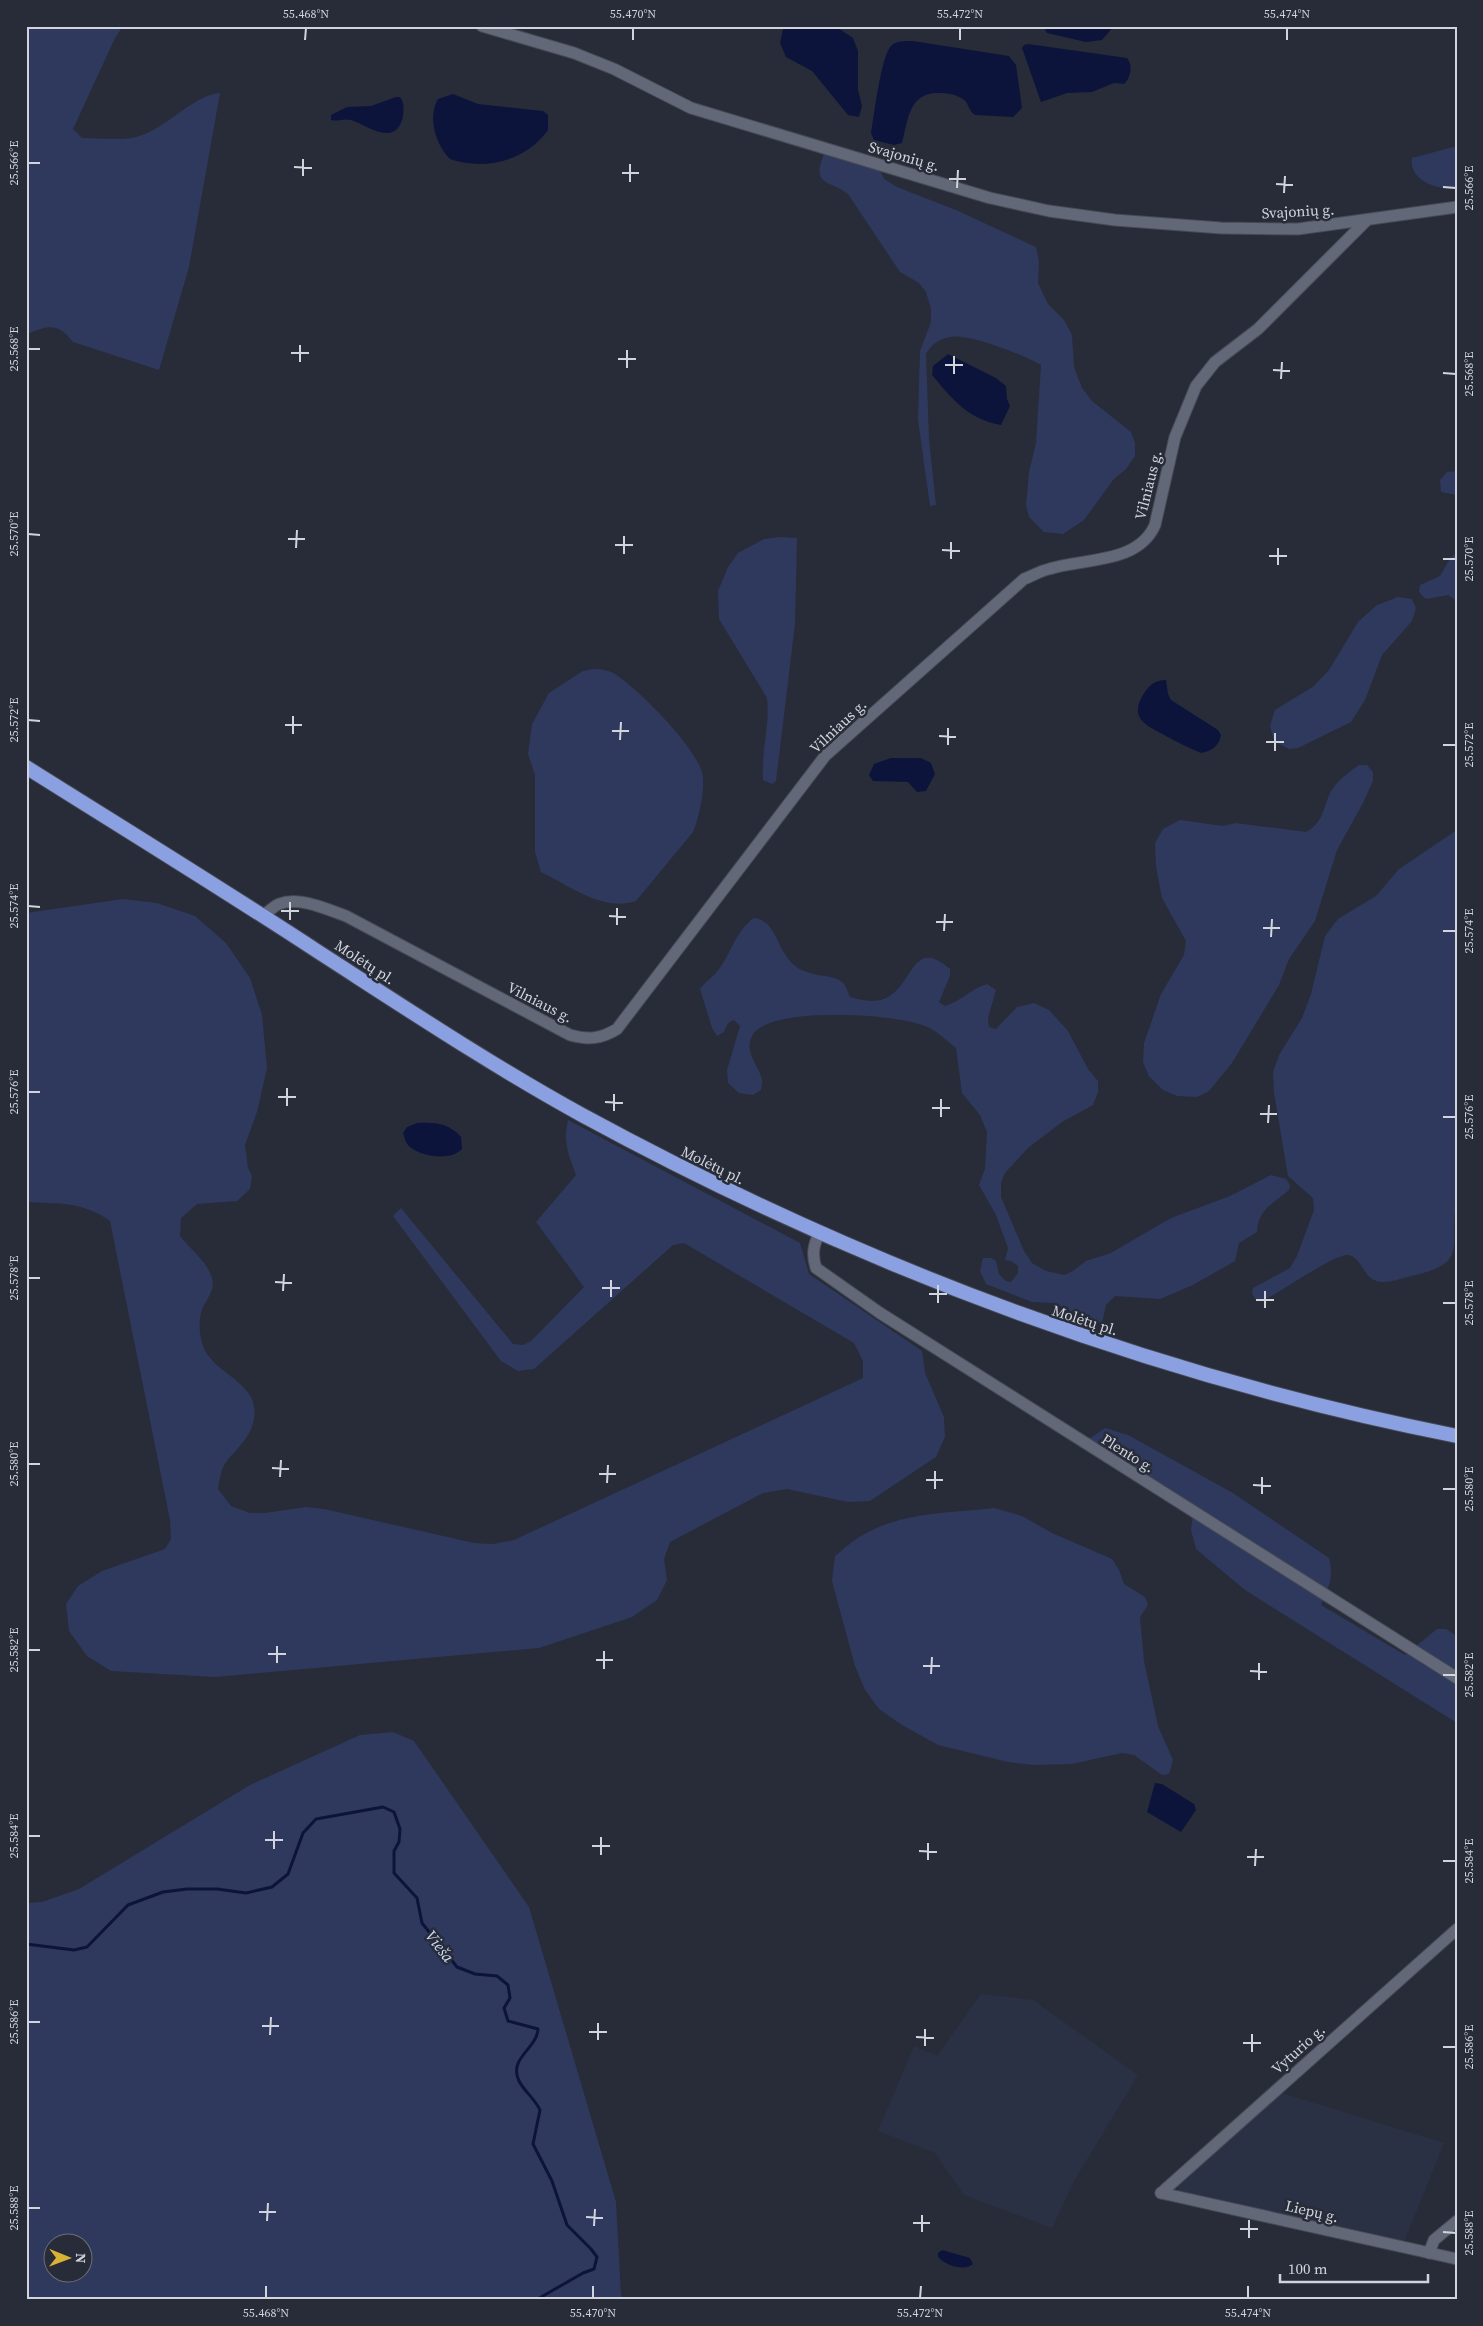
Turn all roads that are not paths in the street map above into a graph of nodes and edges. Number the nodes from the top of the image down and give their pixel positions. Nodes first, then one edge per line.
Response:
1 (482, 26) edge
2 (1457, 207) edge
3 (1366, 221) junction
4 (26, 767) edge
5 (263, 916) junction
6 (819, 1234) junction
7 (1457, 1436) edge
8 (1457, 1678) edge
9 (1457, 1929) edge
10 (1161, 2192) joint
11 (1457, 2221) edge
12 (1428, 2252) junction
13 (1457, 2259) edge

1 - 3 street, Svajonių g.
2 - 3 street, Svajonių g.
3 - 5 street, Vilniaus g.
4 - 5 highway, Molėtų pl.
5 - 6 highway, Molėtų pl.
6 - 7 highway, Molėtų pl.
6 - 8 street, Plento g.
9 - 10 street, Vyturio g.
10 - 12 street, Liepų g.
11 - 12 street
12 - 13 street, Liepų g.

